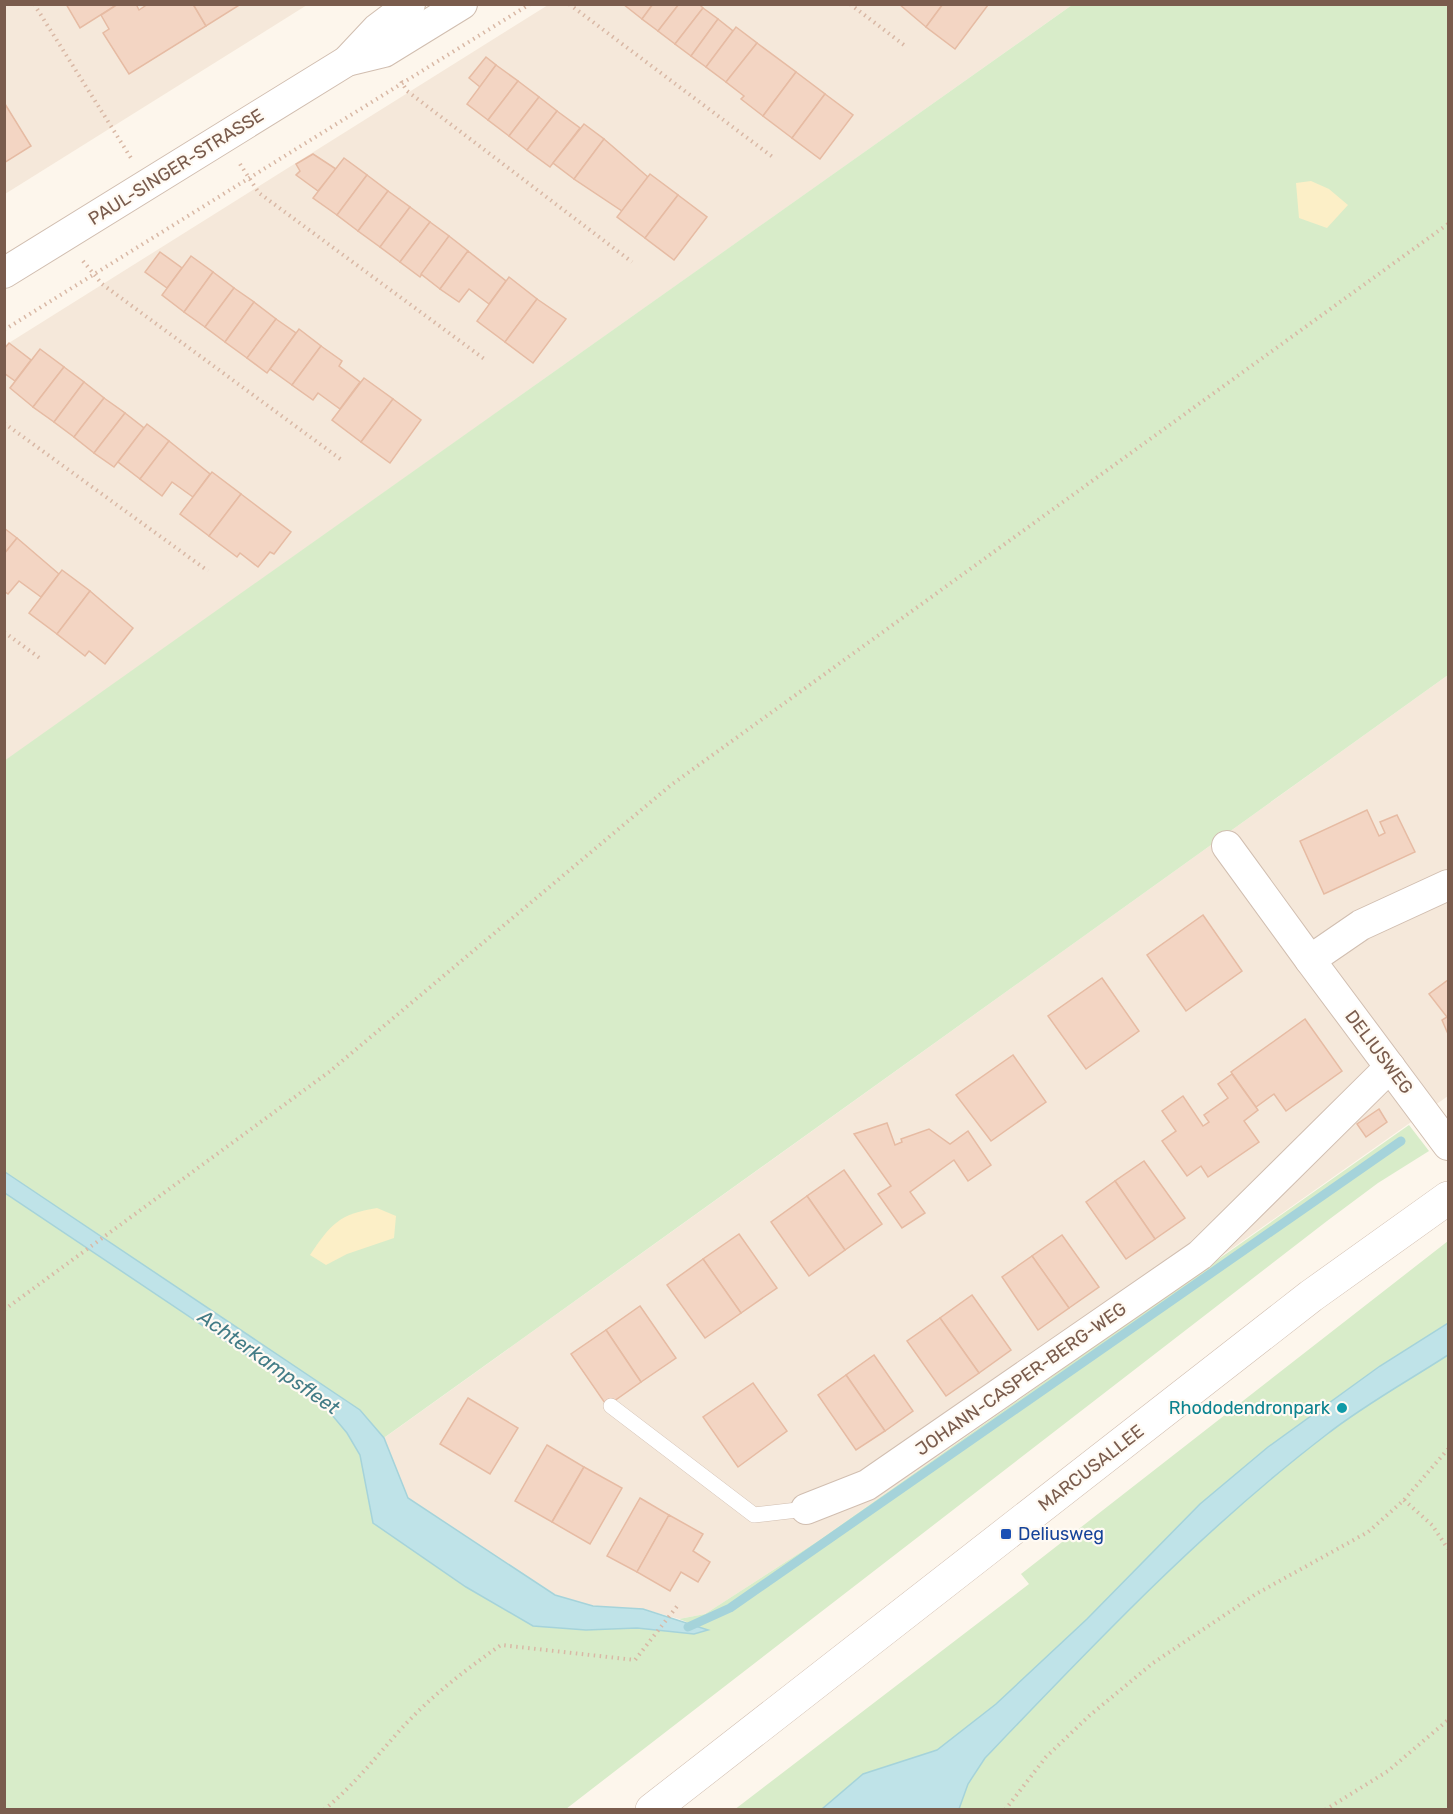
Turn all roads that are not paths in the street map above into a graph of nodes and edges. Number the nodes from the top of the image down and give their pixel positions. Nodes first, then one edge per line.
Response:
1 (410, 4) edge
2 (462, 4) edge
3 (347, 61) junction
4 (4, 273) edge
5 (1227, 846) dead end
6 (1449, 885) edge
7 (1310, 960) junction
8 (1390, 1067) junction
9 (1449, 1145) edge
10 (1449, 1198) edge
11 (611, 1406) dead end
12 (806, 1509) joint
13 (652, 1809) edge

1 - 3 street, PAUL-SINGER-STRASSE
2 - 3 street, PAUL-SINGER-STRASSE
3 - 4 street, PAUL-SINGER-STRASSE
5 - 7 street, DELIUSWEG
6 - 7 street
7 - 8 street, DELIUSWEG
8 - 9 street, DELIUSWEG
8 - 12 street, JOHANN-CASPER-BERG-WEG
10 - 13 street, MARCUSALLEE
11 - 12 lane, JOHANN-CASPER-BERG-WEG

